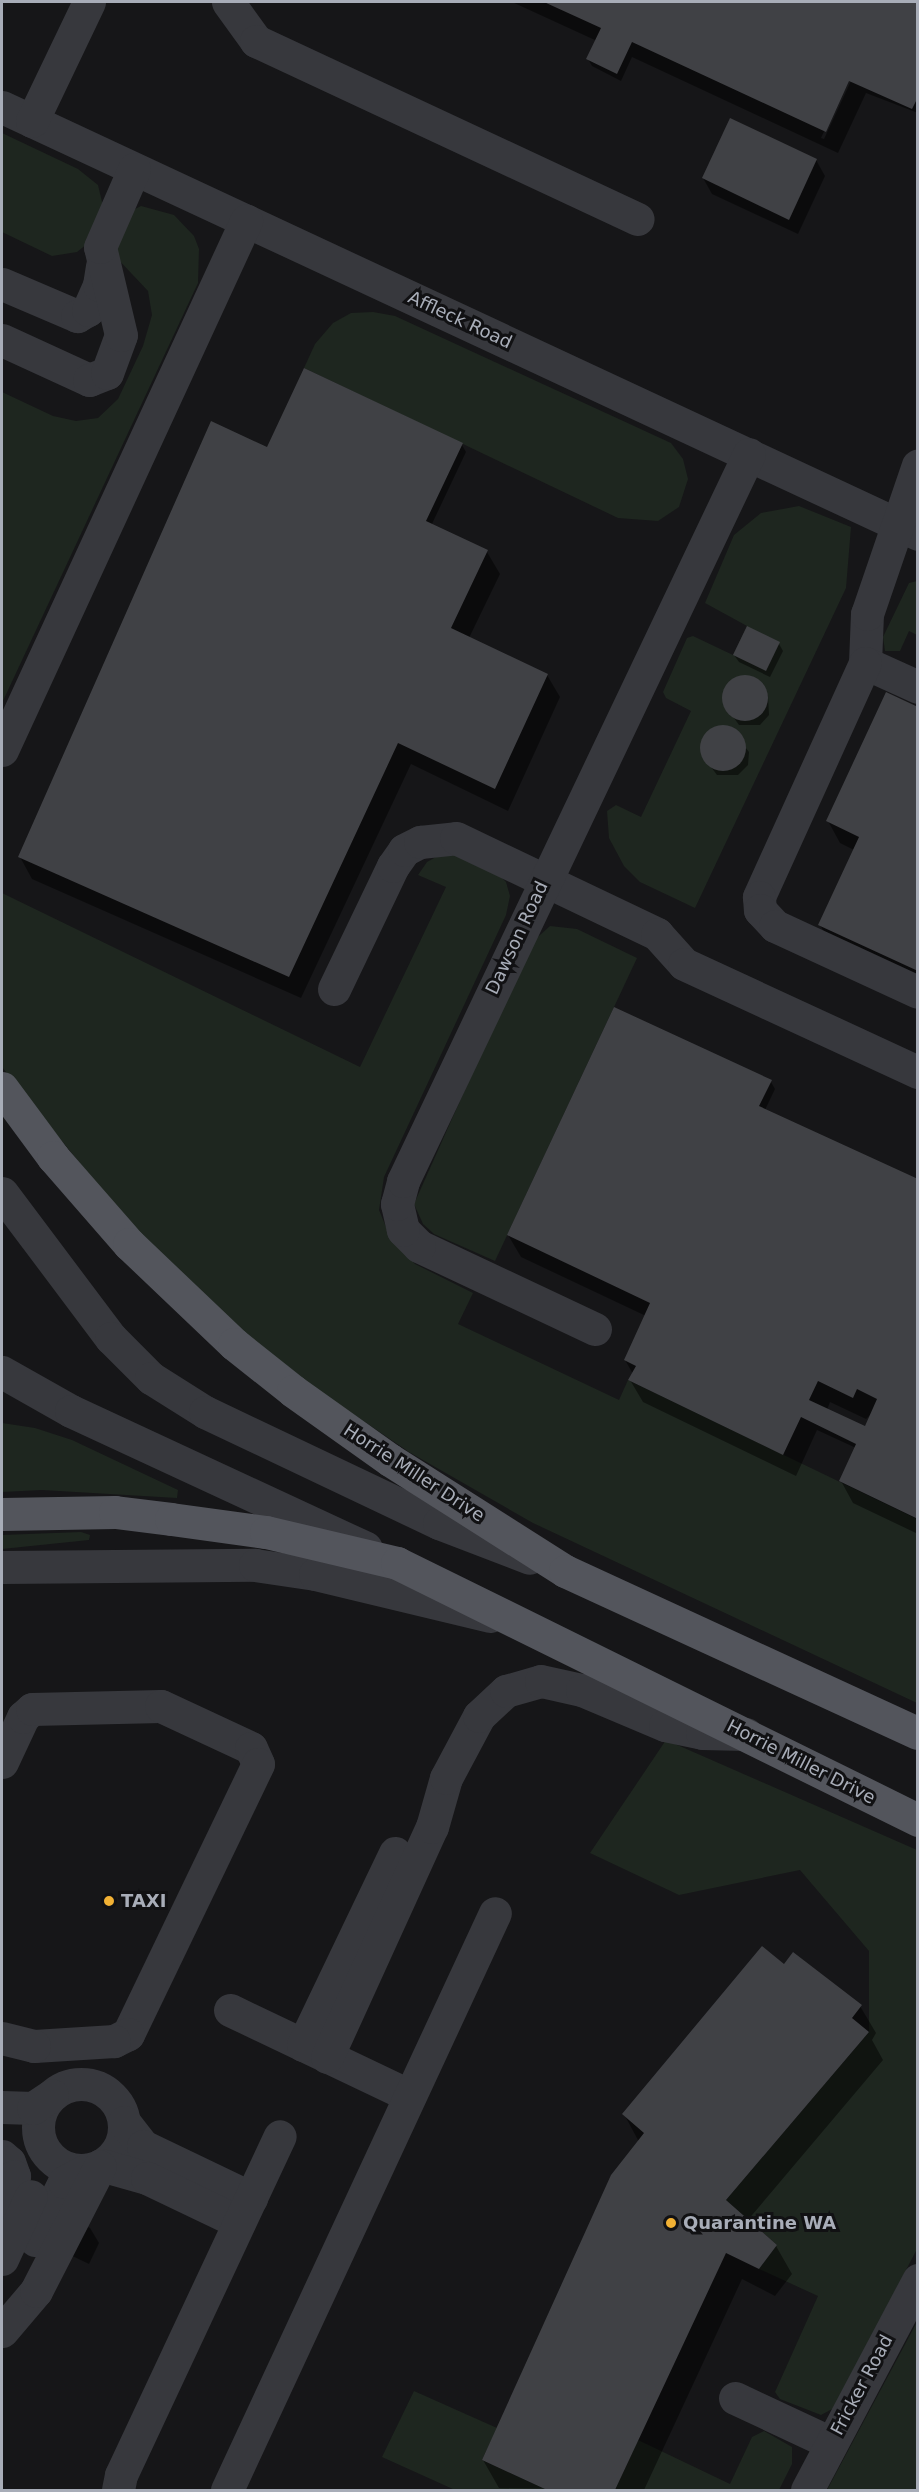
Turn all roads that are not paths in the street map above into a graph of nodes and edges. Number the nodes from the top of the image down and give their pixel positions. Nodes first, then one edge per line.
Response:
1 (89, 2) edge
2 (228, 2) edge
3 (2, 107) edge
4 (32, 122) junction
5 (134, 169) junction
6 (637, 219) dead end
7 (246, 221) junction
8 (102, 266) junction
9 (2, 284) edge
10 (2, 340) edge
11 (749, 454) junction
12 (918, 465) edge
13 (907, 530) edge
14 (865, 663) junction
15 (918, 687) edge
16 (2, 750) edge
17 (545, 879) junction
18 (334, 989) dead end
19 (918, 992) edge
20 (918, 1072) edge
21 (2, 1088) edge
22 (2, 1193) edge
23 (595, 1329) dead end
24 (2, 1372) edge
25 (2, 1514) edge
26 (397, 1563) junction
27 (2, 1567) edge
28 (565, 1571) junction
29 (523, 1624) junction
30 (918, 1733) edge
31 (746, 1734) junction
32 (2, 1762) edge
33 (918, 1820) edge
34 (495, 1913) dead end
35 (230, 2010) dead end
36 (2, 2038) edge
37 (315, 2051) junction
38 (52, 2095) junction
39 (410, 2096) junction
40 (2, 2107) edge
41 (124, 2122) junction
42 (2, 2134) edge
43 (280, 2136) dead end
44 (45, 2151) junction
45 (2, 2156) edge
46 (96, 2167) junction
47 (2, 2207) edge
48 (245, 2210) junction
49 (2, 2259) edge
50 (918, 2280) edge
51 (2, 2310) edge
52 (2, 2331) edge
53 (735, 2398) dead end
54 (831, 2443) junction
55 (118, 2490) edge
56 (227, 2490) edge
57 (807, 2490) edge

1 - 4 street
2 - 6 street
3 - 4 street, Affleck Road
4 - 5 street, Affleck Road
5 - 7 street, Affleck Road
5 - 8 street
7 - 11 street, Affleck Road
7 - 16 street
8 - 9 street
8 - 10 street
11 - 13 street, Affleck Road
11 - 17 street, Dawson Road
12 - 13 street
13 - 14 street
14 - 15 street
14 - 19 street
17 - 18 street
17 - 20 street
17 - 23 street, Dawson Road
21 - 28 main road, Horrie Miller Drive
22 - 28 street
24 - 26 street
25 - 26 main road, Horrie Miller Drive
26 - 29 main road, Horrie Miller Drive
27 - 29 street
28 - 30 main road, Horrie Miller Drive
29 - 31 main road, Horrie Miller Drive
31 - 33 main road, Horrie Miller Drive
31 - 37 street
32 - 36 street
34 - 39 street
35 - 37 street
37 - 39 street
38 - 40 street
38 - 41 street
38 - 44 street
39 - 56 street
41 - 46 street
41 - 48 street
42 - 44 street
43 - 48 street
44 - 46 street
44 - 49 street
45 - 47 street
46 - 48 street
46 - 51 street
46 - 52 street
48 - 55 street
50 - 54 street, Fricker Road
53 - 54 street
54 - 57 street, Fricker Road

